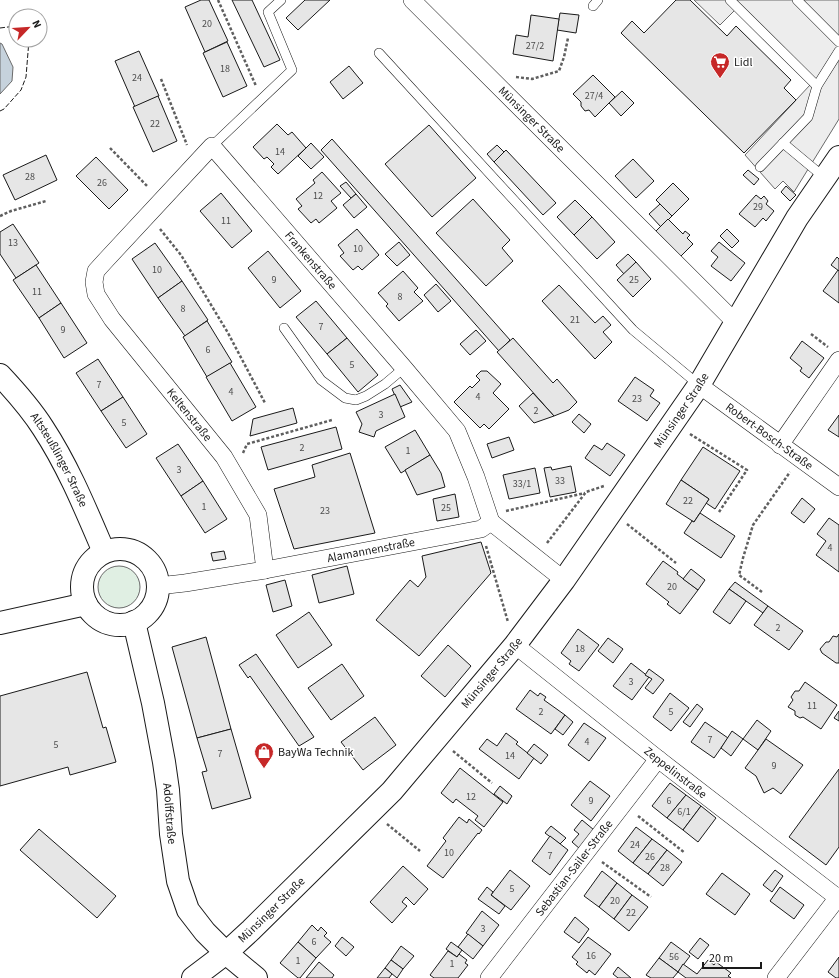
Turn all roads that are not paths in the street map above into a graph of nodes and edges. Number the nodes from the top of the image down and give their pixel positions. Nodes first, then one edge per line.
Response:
1 (281, 0) edge
2 (412, 0) edge
3 (730, 0) edge
4 (797, 0) edge
5 (839, 42) edge
6 (839, 51) edge
7 (379, 53) dead end
8 (817, 86) junction
9 (783, 143) junction
10 (212, 146) junction
11 (839, 157) edge
12 (760, 167) dead end
13 (825, 178) junction
14 (736, 323) junction
15 (284, 328) dead end
16 (836, 356) edge
17 (404, 368) junction
18 (0, 375) edge
19 (700, 385) junction
20 (780, 445) junction
21 (839, 487) edge
22 (486, 525) junction
23 (104, 552) junction
24 (266, 570) junction
25 (564, 580) junction
26 (158, 586) junction
27 (86, 604) junction
28 (134, 622) junction
29 (0, 623) edge
30 (515, 645) junction
31 (658, 759) junction
32 (838, 897) edge
33 (226, 953) junction
34 (193, 978) edge
35 (256, 978) edge
36 (489, 978) edge
37 (777, 978) edge

1 - 10 lane
2 - 14 street, Münsinger Straße
3 - 8 lane
4 - 5 lane
6 - 8 lane
7 - 19 lane
8 - 9 lane
9 - 12 lane
9 - 13 lane
10 - 17 street, Frankenstraße
10 - 24 street, Keltenstraße
11 - 13 street, Münsinger Straße
13 - 14 street, Münsinger Straße
14 - 19 street, Münsinger Straße
15 - 17 lane
16 - 20 street
17 - 22 street, Frankenstraße
18 - 23 street, Altsteußlinger Straße
19 - 20 street, Robert-Bosch-Straße
19 - 25 street, Münsinger Straße
20 - 21 street, Robert-Bosch-Straße
22 - 24 street, Alamannenstraße
22 - 25 street
23 - 26 street
23 - 27 street
24 - 26 street, Alamannenstraße
25 - 30 street, Münsinger Straße
26 - 28 street
27 - 28 street
27 - 29 street
28 - 33 street, Adolffstraße
30 - 31 street, Zeppelinstraße
30 - 33 street, Münsinger Straße
31 - 32 street, Zeppelinstraße
31 - 36 street, Sebastian-Sailer-Straße
32 - 37 street
33 - 34 street, Münsinger Straße
33 - 35 street, Adolffstraße

